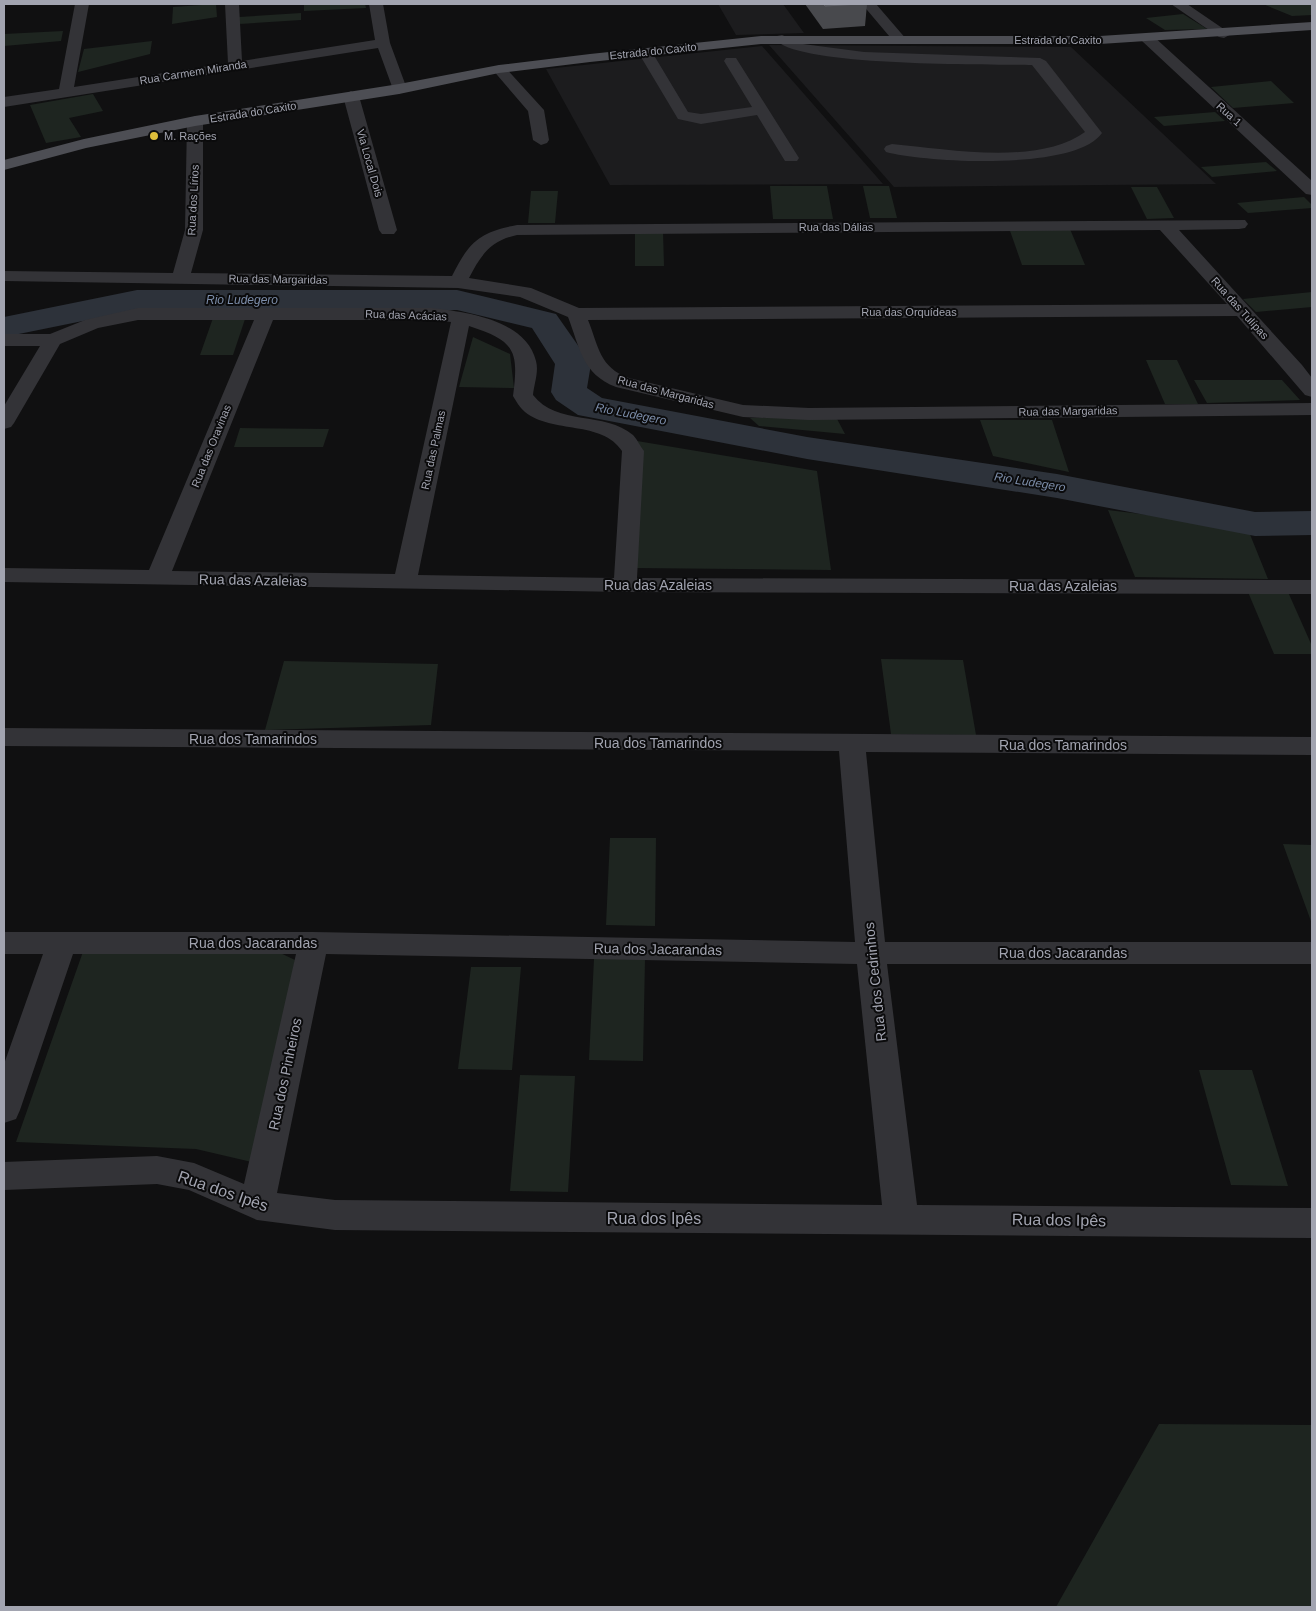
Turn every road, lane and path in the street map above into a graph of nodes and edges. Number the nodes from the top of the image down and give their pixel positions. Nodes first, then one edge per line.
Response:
1 (82, 4) edge
2 (232, 4) edge
3 (376, 4) edge
4 (869, 4) edge
5 (1178, 4) edge
6 (910, 26) dead end
7 (1312, 26) edge
8 (1224, 34) junction
9 (897, 36) junction
10 (1147, 38) junction
11 (782, 39) junction
12 (383, 43) junction
13 (645, 52) junction
14 (731, 61) dead end
15 (235, 66) junction
16 (499, 69) junction
17 (399, 88) junction
18 (66, 91) junction
19 (351, 96) junction
20 (4, 102) edge
21 (760, 110) junction
22 (195, 121) junction
23 (541, 140) dead end
24 (892, 149) dead end
25 (791, 158) dead end
26 (4, 165) edge
27 (1312, 190) edge
28 (1239, 224) dead end
29 (1166, 226) junction
30 (388, 230) dead end
31 (4, 276) edge
32 (182, 278) junction
33 (458, 282) junction
34 (1242, 310) junction
35 (266, 314) junction
36 (576, 314) junction
37 (461, 318) junction
38 (4, 340) edge
39 (53, 340) junction
40 (1312, 391) edge
41 (1312, 409) edge
42 (4, 423) edge
43 (4, 574) edge
44 (157, 579) junction
45 (405, 582) junction
46 (625, 585) junction
47 (1312, 587) edge
48 (4, 737) edge
49 (852, 744) junction
50 (1312, 746) edge
51 (62, 942) junction
52 (4, 943) edge
53 (313, 943) junction
54 (871, 952) junction
55 (1312, 953) edge
56 (4, 1110) edge
57 (4, 1176) edge
58 (256, 1205) junction
59 (901, 1218) junction
60 (1312, 1223) edge

1 - 18 street
2 - 15 street
3 - 12 street
4 - 9 street
5 - 8 street
6 - 9 street
7 - 8 main road, Estrada do Caxito
8 - 10 main road, Estrada do Caxito
9 - 10 main road, Estrada do Caxito
9 - 11 main road, Estrada do Caxito
10 - 27 street, Rua 1
11 - 13 main road, Estrada do Caxito
11 - 24 street
12 - 15 street, Rua Carmem Miranda
12 - 17 street
13 - 16 main road, Estrada do Caxito
13 - 21 street
14 - 21 street
15 - 18 street, Rua Carmem Miranda
16 - 17 main road, Estrada do Caxito
16 - 23 street
17 - 19 main road, Estrada do Caxito
18 - 20 street, Rua Carmem Miranda
19 - 22 main road, Estrada do Caxito
19 - 30 street, Via Local Dois
21 - 25 street
22 - 26 main road, Estrada do Caxito
22 - 32 street, Rua dos Lírios
28 - 29 street, Rua das Dálias
29 - 33 street, Rua das Dálias
29 - 34 street, Rua das Tulípas
31 - 32 street, Rua das Margaridas
32 - 33 street, Rua das Margaridas
33 - 36 street, Rua das Margaridas
34 - 36 street, Rua das Orquídeas
34 - 40 street, Rua das Tulípas
35 - 37 street, Rua das Acácias
35 - 39 street, Rua das Acácias
35 - 44 street, Rua das Oravinas
36 - 41 street, Rua das Margaridas
37 - 45 street, Rua das Palmas
37 - 46 street, Rua das Acácias
38 - 39 street, Rua das Acácias
39 - 42 street
43 - 44 street, Rua das Azaleias
44 - 45 street, Rua das Azaleias
45 - 46 street, Rua das Azaleias
46 - 47 street, Rua das Azaleias
48 - 49 street, Rua dos Tamarindos
49 - 50 street, Rua dos Tamarindos
49 - 54 street, Rua dos Cedrinhos
51 - 52 street, Rua dos Jacarandas
51 - 53 street, Rua dos Jacarandas
51 - 56 street
53 - 54 street, Rua dos Jacarandas
53 - 58 street, Rua dos Pinheiros
54 - 55 street, Rua dos Jacarandas
54 - 59 street, Rua dos Cedrinhos
57 - 58 street, Rua dos Ipês
58 - 59 street, Rua dos Ipês
59 - 60 street, Rua dos Ipês

